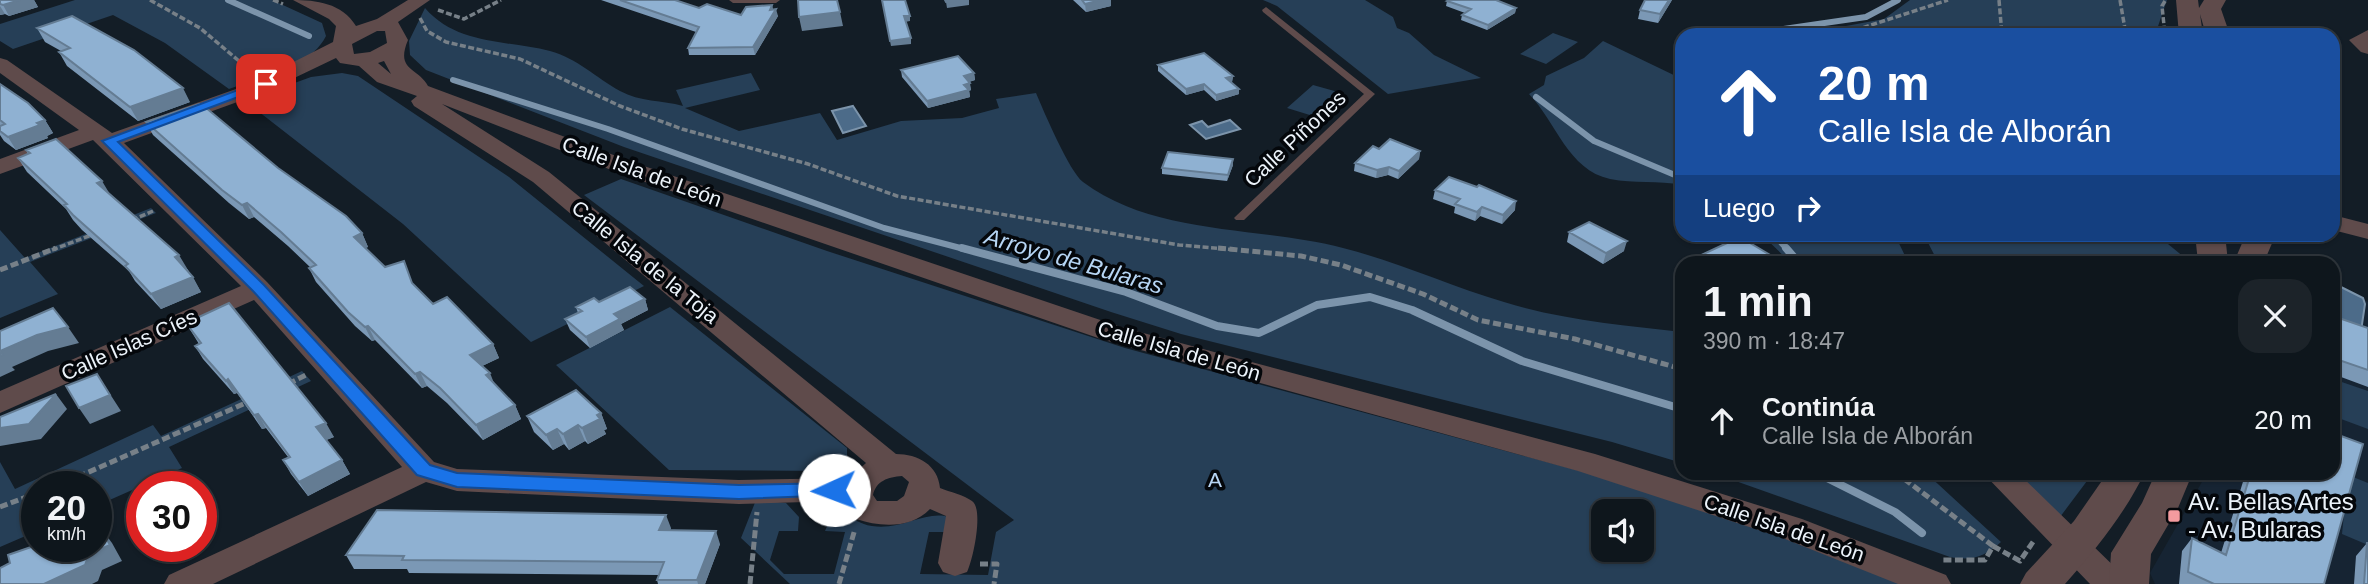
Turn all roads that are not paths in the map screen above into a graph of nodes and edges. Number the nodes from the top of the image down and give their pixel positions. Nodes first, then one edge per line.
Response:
1 (326, 0) edge
2 (733, 0) edge
3 (776, 0) edge
4 (2187, 0) edge
5 (2215, 0) edge
6 (293, 3) edge
7 (414, 5) edge
8 (1266, 10) dead end
9 (375, 21) junction
10 (2189, 28) edge
11 (2216, 28) edge
12 (2368, 36) edge
13 (342, 44) junction
14 (394, 47) junction
15 (2368, 48) edge
16 (361, 61) junction
17 (0, 64) edge
18 (384, 78) junction
19 (266, 84) junction
20 (440, 96) junction
21 (103, 136) junction
22 (0, 167) edge
23 (1240, 218) dead end
24 (2340, 225) edge
25 (2368, 232) edge
26 (258, 288) junction
27 (0, 403) edge
28 (890, 466) junction
29 (423, 470) junction
30 (1986, 480) edge
31 (2002, 480) edge
32 (2123, 480) edge
33 (2171, 480) edge
34 (751, 492) joint
35 (925, 494) junction
36 (863, 500) junction
37 (955, 563) dead end
38 (2058, 565) edge
39 (1940, 583) edge
40 (181, 584) edge
41 (2111, 584) edge
42 (2129, 584) edge

1 - 9 street
2 - 3 lane
4 - 10 street
5 - 11 street
6 - 13 street, Calle Isla de León
7 - 9 street
8 - 23 lane, Calle Piñones
9 - 13 street
9 - 14 street, Calle Isla de León
12 - 15 street
13 - 16 street, Calle Isla de León
13 - 19 street
14 - 16 street
14 - 20 street, Calle Isla de León
16 - 18 street, Calle Isla de León
16 - 19 street
17 - 21 street
18 - 20 street, Calle Isla de León
18 - 28 street, Calle Isla de la Toja
19 - 21 street
20 - 39 street, Calle Isla de León
21 - 22 street
21 - 26 street
24 - 25 street
26 - 27 street, Calle Islas Cíes
26 - 29 street
28 - 35 street
28 - 36 street
29 - 34 street
29 - 40 street
30 - 38 street
31 - 38 street
32 - 38 street
33 - 42 street
34 - 36 street
35 - 36 street
35 - 37 street
38 - 41 street

